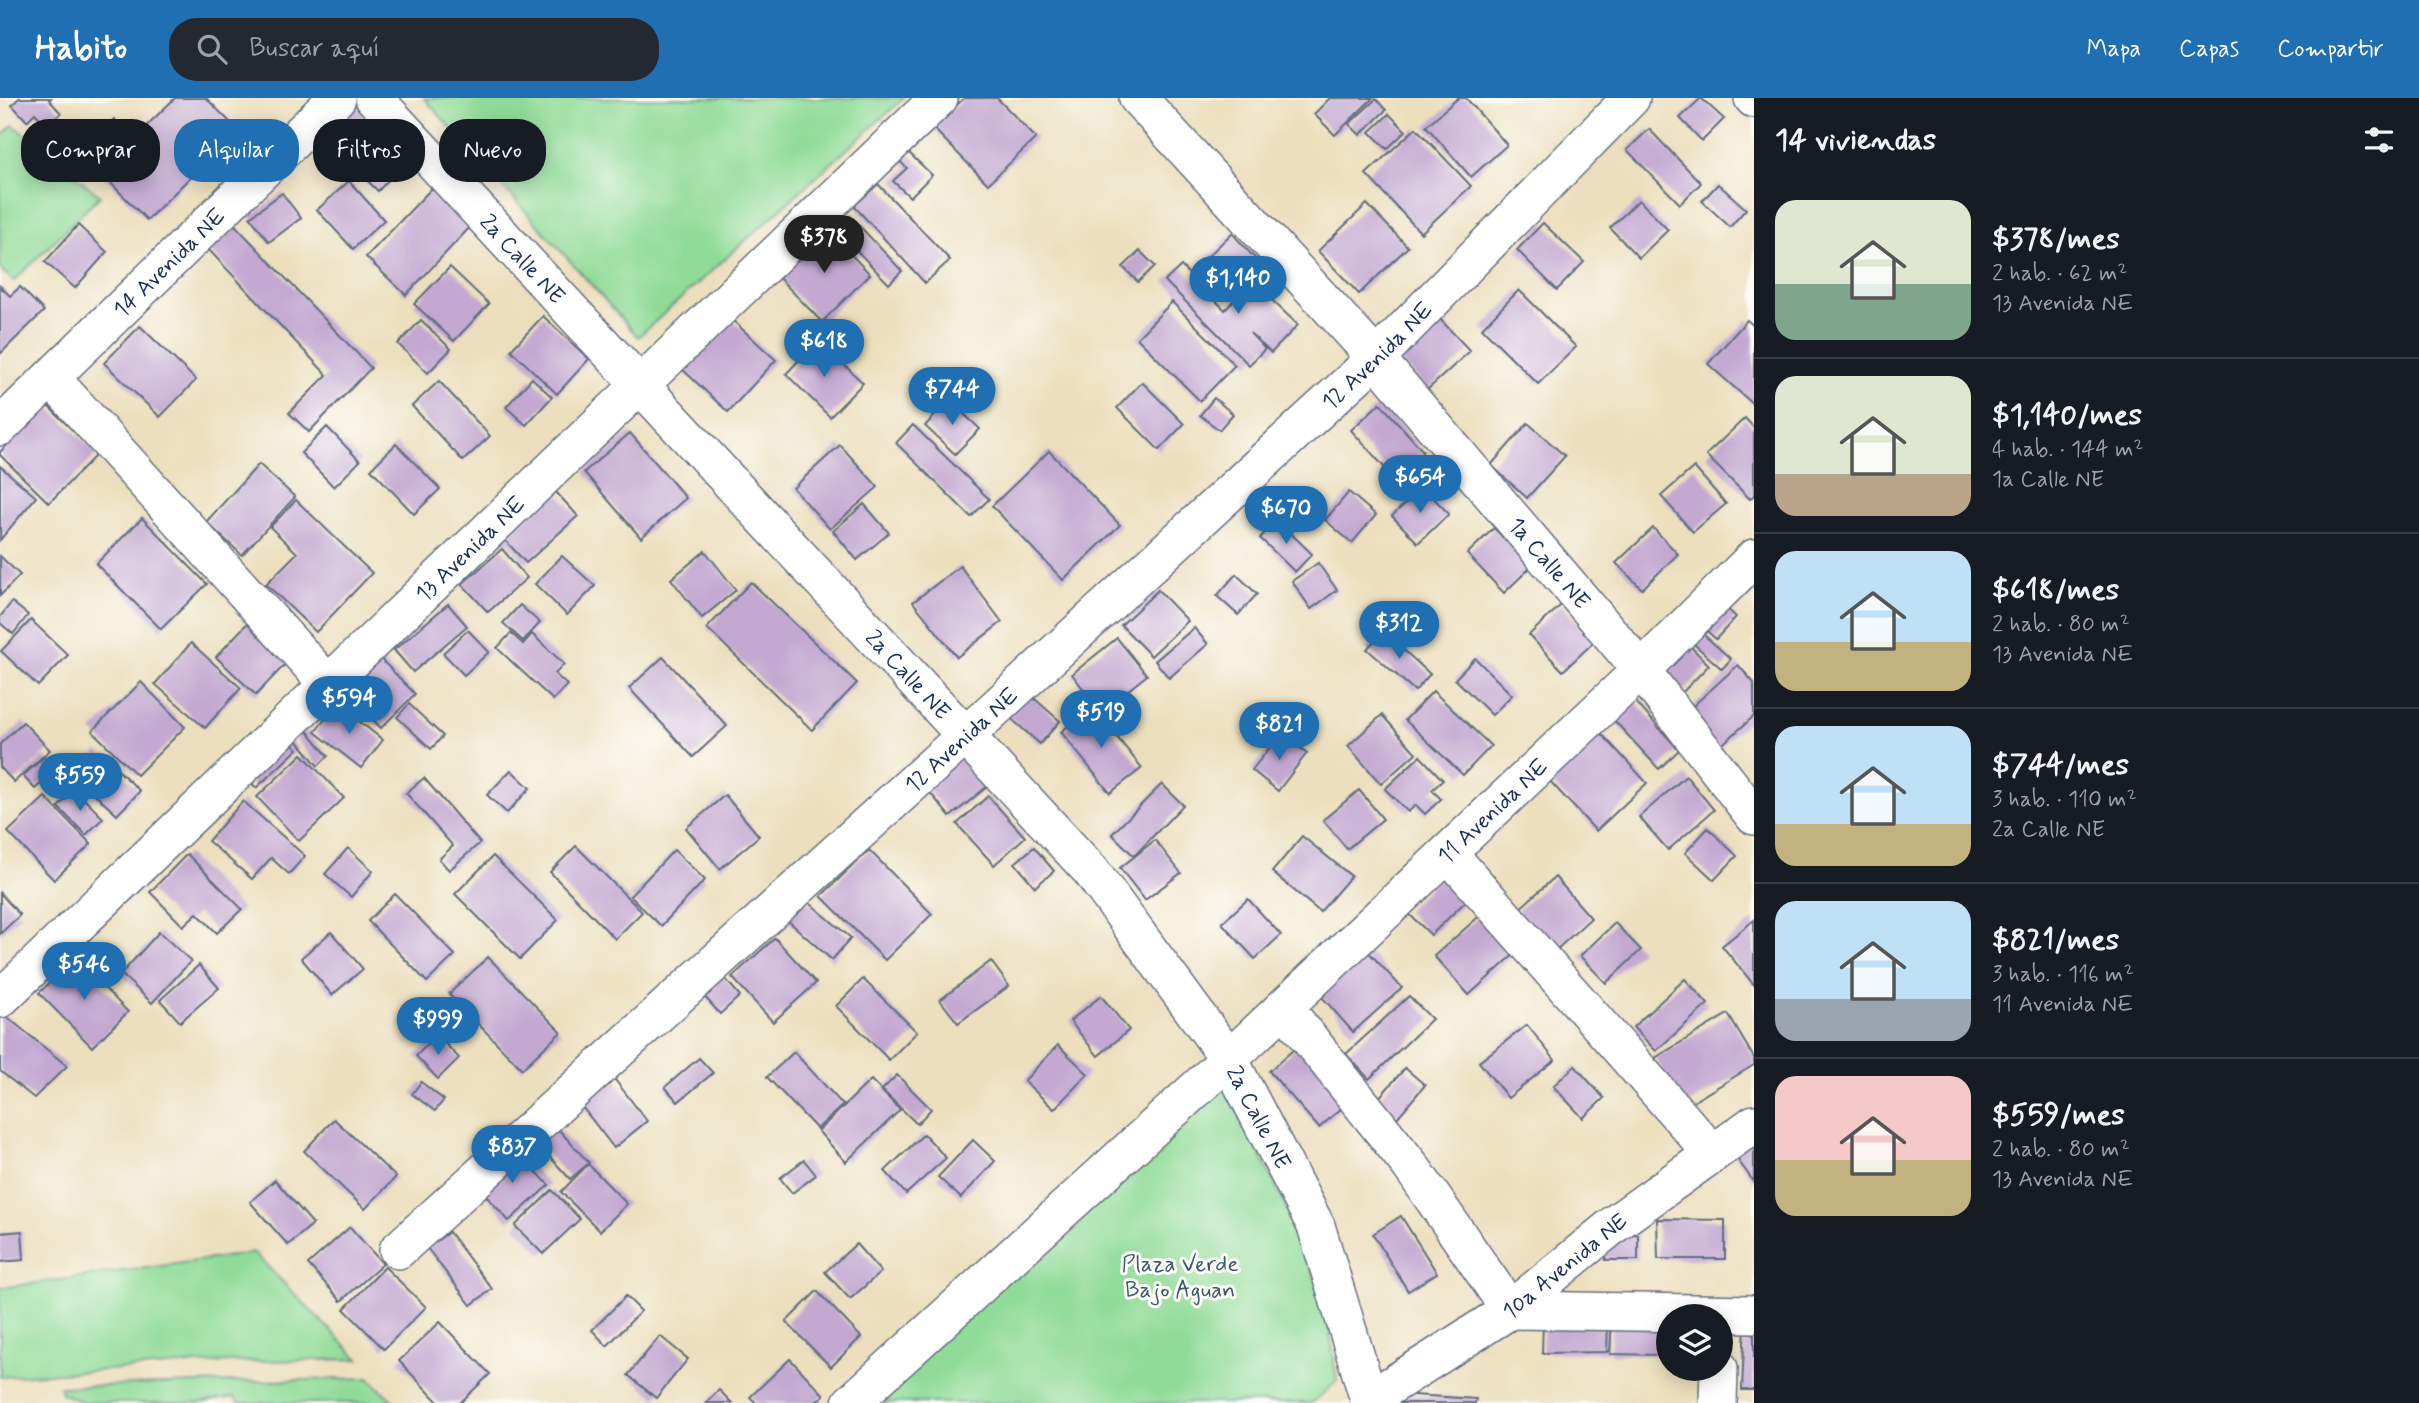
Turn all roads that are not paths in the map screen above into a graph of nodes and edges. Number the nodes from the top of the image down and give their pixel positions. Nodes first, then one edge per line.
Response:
1 (337, 98) edge
2 (374, 98) edge
3 (939, 98) edge
4 (1138, 98) edge
5 (1631, 98) edge
6 (1376, 358) junction
7 (51, 378) junction
8 (639, 385) junction
9 (0, 427) edge
10 (1754, 558) edge
11 (1641, 670) junction
12 (327, 683) junction
13 (965, 736) junction
14 (1754, 817) edge
15 (1448, 853) junction
16 (0, 999) edge
17 (1284, 1007) junction
18 (1229, 1059) junction
19 (1754, 1124) edge
20 (1712, 1153) junction
21 (398, 1250) dead end
22 (1510, 1310) junction
23 (1656, 1313) edge
24 (1719, 1381) edge
25 (1370, 1401) edge
26 (851, 1403) edge
27 (1718, 1403) edge

1 - 7 street, 14 Avenida NE
2 - 8 street, 2a Calle NE
3 - 8 street, 13 Avenida NE
4 - 6 street, 1a Calle NE
5 - 6 street, 12 Avenida NE
6 - 11 street, 1a Calle NE
6 - 13 street, 12 Avenida NE
7 - 9 street, 14 Avenida NE
7 - 12 street
8 - 12 street, 13 Avenida NE
8 - 13 street, 2a Calle NE
10 - 11 street, 11 Avenida NE
11 - 14 street, 1a Calle NE
11 - 15 street, 11 Avenida NE
12 - 16 street, 13 Avenida NE
13 - 18 street, 2a Calle NE
13 - 21 street, 12 Avenida NE
15 - 17 street, 11 Avenida NE
15 - 20 street
17 - 18 street, 11 Avenida NE
17 - 22 street
18 - 25 street, 2a Calle NE
18 - 26 street, 11 Avenida NE
19 - 20 street, 10a Avenida NE
20 - 22 street, 10a Avenida NE
22 - 23 street
22 - 25 street, 10a Avenida NE
24 - 27 street

